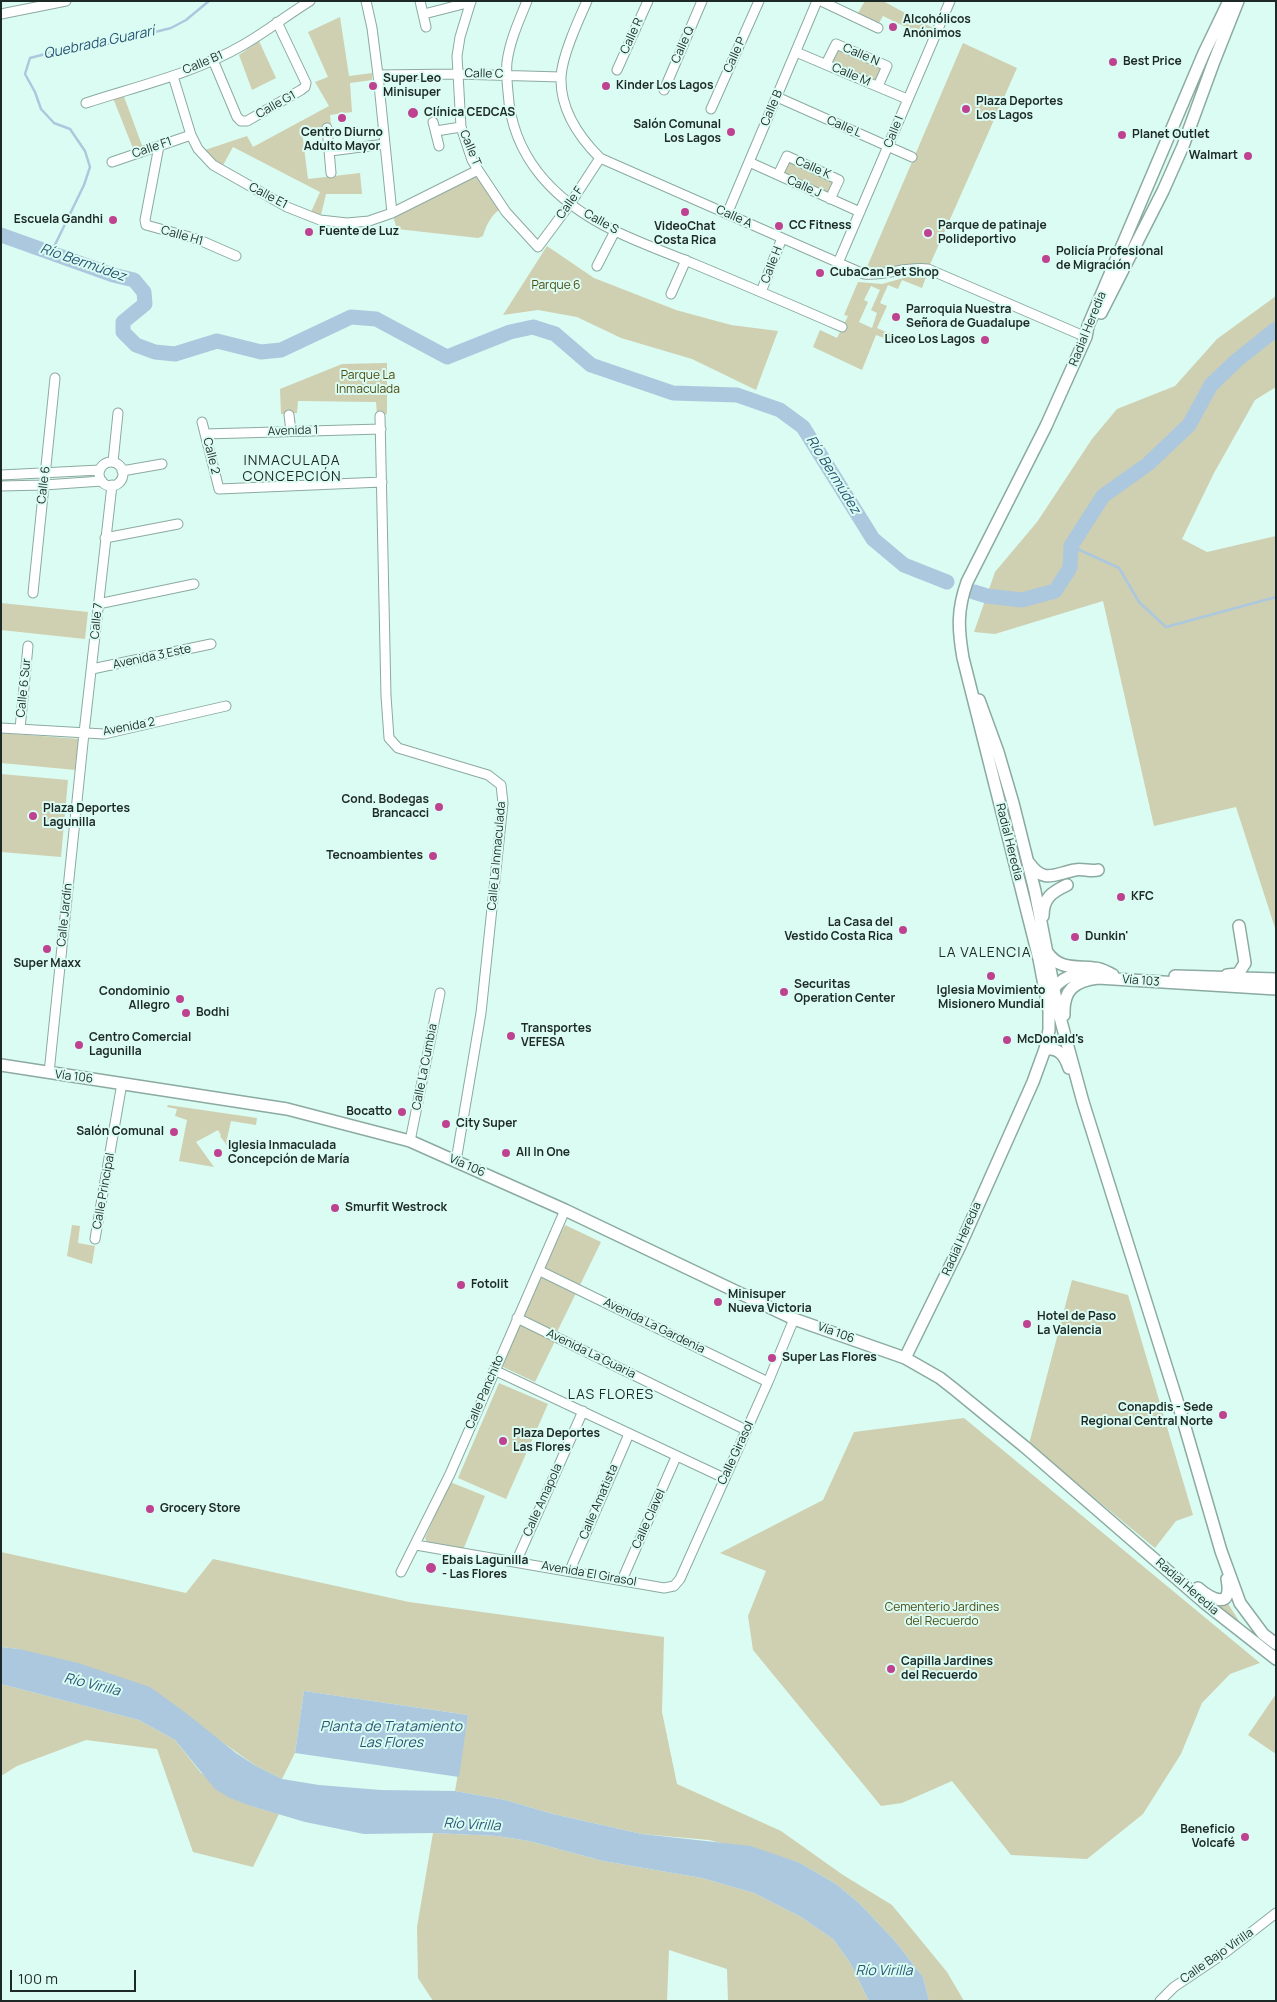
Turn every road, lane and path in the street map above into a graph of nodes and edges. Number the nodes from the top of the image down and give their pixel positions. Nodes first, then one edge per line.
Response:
1 (66, 1) edge
2 (310, 1) edge
3 (366, 1) edge
4 (420, 1) edge
5 (527, 1) edge
6 (587, 1) edge
7 (648, 1) edge
8 (702, 1) edge
9 (759, 1) edge
10 (819, 1) edge
11 (1229, 1) edge
12 (1238, 1) edge
13 (471, 2) edge
14 (946, 2) edge
15 (1, 14) edge
16 (424, 14) junction
17 (277, 22) junction
18 (426, 27) dead end
19 (878, 28) dead end
20 (796, 52) junction
21 (1204, 53) junction
22 (213, 60) junction
23 (826, 64) junction
24 (617, 70) dead end
25 (456, 74) junction
26 (378, 75) junction
27 (506, 75) junction
28 (172, 76) junction
29 (561, 77) junction
30 (878, 86) junction
31 (664, 90) dead end
32 (777, 97) junction
33 (907, 99) junction
34 (86, 103) dead end
35 (711, 109) dead end
36 (461, 127) junction
37 (327, 128) dead end
38 (191, 135) junction
39 (385, 144) junction
40 (159, 146) junction
41 (439, 146) dead end
42 (888, 146) junction
43 (330, 150) junction
44 (912, 157) dead end
45 (600, 158) junction
46 (112, 162) dead end
47 (749, 162) junction
48 (478, 170) junction
49 (332, 173) dead end
50 (778, 176) junction
51 (1164, 191) junction
52 (830, 199) junction
53 (570, 204) junction
54 (860, 212) junction
55 (392, 213) junction
56 (727, 214) junction
57 (615, 231) junction
58 (782, 238) junction
59 (538, 247) joint
60 (236, 256) dead end
61 (686, 260) junction
62 (838, 263) junction
63 (597, 266) dead end
64 (761, 292) junction
65 (671, 294) dead end
66 (1092, 317) junction
67 (842, 327) dead end
68 (1086, 337) junction
69 (55, 378) dead end
70 (118, 412) dead end
71 (289, 415) dead end
72 (380, 416) dead end
73 (202, 422) dead end
74 (381, 428) junction
75 (291, 431) junction
76 (206, 434) junction
77 (113, 462) junction
78 (162, 464) dead end
79 (100, 470) junction
80 (122, 471) junction
81 (46, 473) junction
82 (1, 475) edge
83 (102, 480) junction
84 (382, 482) junction
85 (44, 485) junction
86 (112, 485) junction
87 (1, 486) edge
88 (178, 524) dead end
89 (105, 538) junction
90 (194, 584) dead end
91 (33, 593) dead end
92 (98, 604) junction
93 (211, 644) dead end
94 (28, 646) dead end
95 (963, 658) junction
96 (92, 670) junction
97 (226, 706) dead end
98 (977, 717) junction
99 (1, 728) edge
100 (20, 729) junction
101 (84, 733) junction
102 (82, 756) joint
103 (1026, 856) junction
104 (1098, 870) dead end
105 (1067, 885) dead end
106 (1035, 891) junction
107 (1239, 926) dead end
108 (1043, 935) junction
109 (1046, 951) junction
110 (1113, 974) junction
111 (1165, 976) junction
112 (1264, 980) edge
113 (1238, 988) junction
114 (1054, 989) junction
115 (1276, 989) edge
116 (440, 993) dead end
117 (1048, 1011) junction
118 (1045, 1048) junction
119 (1069, 1049) junction
120 (1, 1066) edge
121 (49, 1073) junction
122 (122, 1083) junction
123 (1083, 1102) junction
124 (410, 1141) junction
125 (456, 1161) junction
126 (565, 1210) junction
127 (95, 1240) dead end
128 (540, 1271) junction
129 (517, 1318) junction
130 (794, 1319) junction
131 (905, 1358) junction
132 (494, 1370) junction
133 (768, 1382) junction
134 (583, 1412) junction
135 (746, 1430) junction
136 (629, 1434) junction
137 (1030, 1452) junction
138 (676, 1457) junction
139 (724, 1478) junction
140 (416, 1544) junction
141 (1221, 1551) junction
142 (516, 1562) junction
143 (570, 1570) junction
144 (401, 1572) dead end
145 (622, 1580) junction
146 (674, 1586) joint
147 (1276, 1644) edge
148 (1276, 1659) edge
149 (1276, 1913) edge
150 (1160, 2001) edge

1 - 15 street
2 - 17 street, Calle B1
3 - 26 street
4 - 16 street
5 - 27 street, Calle S
6 - 29 street, Calle A
7 - 24 street, Calle R
8 - 31 street, Calle Q
9 - 35 street, Calle P
10 - 19 street
10 - 20 street, Calle B
11 - 21 main road, Radial Heredia
12 - 51 main road
13 - 16 street
13 - 25 street, Calle T
14 - 33 street, Calle I
16 - 18 street
17 - 22 street, Calle B1
17 - 22 street, Calle G1
20 - 23 street, Calle M
20 - 32 street, Calle B
21 - 51 main road
21 - 66 main road, Radial Heredia
22 - 28 street, Calle B1
23 - 30 street, Calle M
23 - 30 street, Calle N
25 - 26 street, Calle C
25 - 27 street, Calle C
25 - 36 street, Calle T
26 - 39 street
27 - 29 street, Calle C
27 - 53 street, Calle S
28 - 34 street, Calle B1
28 - 38 street, Calle E1
29 - 45 street, Calle A
30 - 33 street, Calle M
32 - 42 street, Calle L
32 - 47 street, Calle B
33 - 42 street, Calle I
36 - 41 street
36 - 48 street, Calle T
37 - 43 street
38 - 40 street, Calle F1
38 - 55 street, Calle E1
39 - 43 street
39 - 55 street
40 - 46 street, Calle F1
40 - 60 street, Calle H1
42 - 44 street, Calle L
42 - 54 street, Calle I
43 - 49 street
45 - 53 street, Calle F
45 - 56 street, Calle A
47 - 50 street, Calle J
47 - 56 street, Calle B
48 - 55 street, Calle E1
48 - 59 street, Calle T
50 - 52 street, Calle J
50 - 52 street, Calle K
51 - 66 main road
51 - 68 main road
52 - 54 street, Calle J
53 - 57 street, Calle S
53 - 59 street, Calle F
54 - 62 street, Calle I
56 - 58 street, Calle A
57 - 61 street, Calle S
57 - 63 street
58 - 62 street, Calle A
58 - 64 street, Calle H
61 - 64 street, Calle S
61 - 65 street
62 - 68 street, Calle A
64 - 67 street, Calle S
66 - 68 main road, Radial Heredia
68 - 95 main road, Radial Heredia
69 - 81 street, Calle 6
70 - 77 street
71 - 75 street
72 - 74 street, Calle La Inmaculada
73 - 76 street, Calle 2
74 - 75 street, Avenida 1
74 - 84 street, Calle La Inmaculada
75 - 76 street, Avenida 1
76 - 84 street, Calle 2
77 - 79 street
77 - 80 street
78 - 80 street
79 - 81 street
79 - 83 street
80 - 86 street
81 - 82 street
81 - 85 street, Calle 6
83 - 85 street
83 - 86 street
84 - 125 street, Calle La Inmaculada
85 - 87 street
85 - 91 street, Calle 6
86 - 89 street, Calle 7
88 - 89 street
89 - 92 street, Calle 7
90 - 92 street
92 - 96 street, Calle 7
93 - 96 street, Avenida 3 Este
94 - 100 street, Calle 6 Sur
95 - 98 main road, Radial Heredia
95 - 103 main road, Radial Heredia
96 - 101 street, Calle 7
97 - 101 street, Avenida 2
98 - 106 main road
98 - 117 main road, Radial Heredia
99 - 100 street, Avenida 2
100 - 101 street, Avenida 2
101 - 102 street, Calle 7
102 - 121 street, Calle Jardín
103 - 104 main road
103 - 106 main road, Radial Heredia
105 - 108 main road
106 - 108 main road, Radial Heredia
107 - 111 main road
108 - 109 main road, Radial Heredia
109 - 110 main road
109 - 114 main road, Radial Heredia
110 - 111 main road, Vía 103
110 - 114 main road
111 - 112 main road, Vía 103
112 - 113 main road
112 - 115 main road
113 - 115 main road, Vía 103
113 - 119 main road, Vía 103
114 - 117 main road
114 - 119 main road, Radial Heredia
116 - 124 street, Calle La Cumbia
117 - 118 main road, Radial Heredia
118 - 123 main road
118 - 131 main road, Radial Heredia
119 - 123 main road, Radial Heredia
120 - 121 main road, Vía 106
121 - 122 main road, Vía 106
122 - 124 main road, Vía 106
122 - 127 street, Calle Principal
123 - 141 main road, Radial Heredia
124 - 125 main road, Vía 106
125 - 126 main road, Vía 106
126 - 128 street, Calle Panchito
126 - 130 main road, Vía 106
128 - 129 street, Calle Panchito
128 - 133 street, Avenida La Gardenia
129 - 132 street, Calle Panchito
129 - 135 street, Avenida La Guaria
130 - 131 main road, Vía 106
130 - 133 street, Calle Girasol
131 - 137 main road, Radial Heredia
132 - 134 street
132 - 140 street, Calle Panchito
133 - 135 street, Calle Girasol
134 - 136 street
134 - 142 street, Calle Amapola
135 - 139 street, Calle Girasol
136 - 138 street
136 - 143 street, Calle Amatista
137 - 141 main road
137 - 148 main road, Radial Heredia
138 - 139 street
138 - 145 street, Calle Clavel
139 - 146 street, Calle Girasol
140 - 142 street, Avenida El Girasol
140 - 144 street, Calle Panchito
141 - 147 main road, Radial Heredia
142 - 143 street, Avenida El Girasol
143 - 145 street, Avenida El Girasol
145 - 146 street, Avenida El Girasol
149 - 150 street, Calle Bajo Virilla

